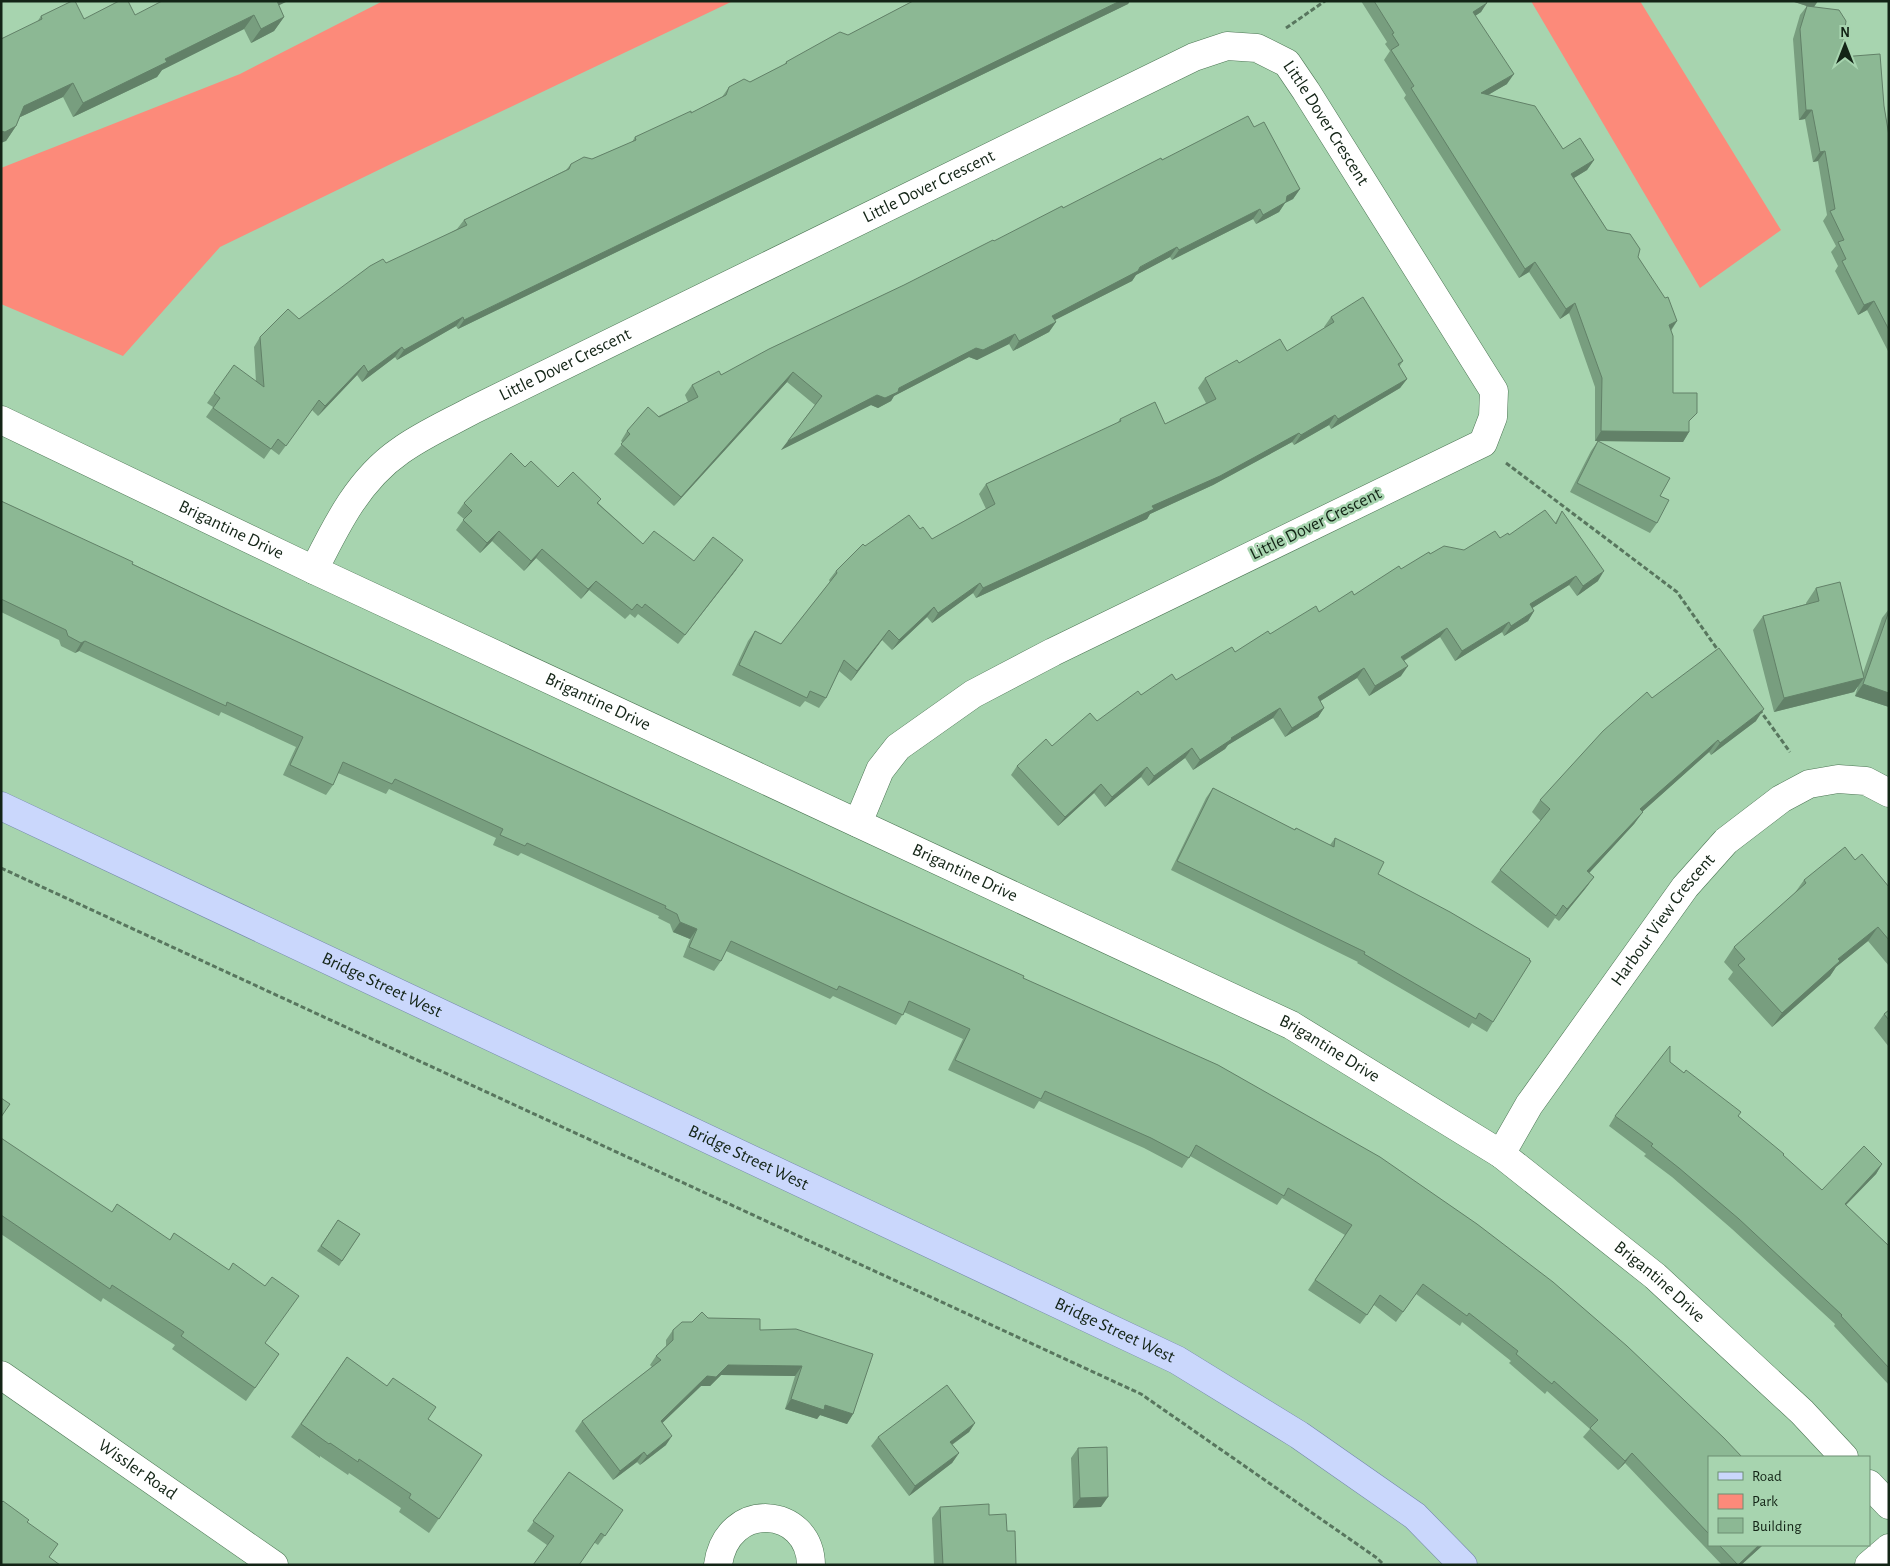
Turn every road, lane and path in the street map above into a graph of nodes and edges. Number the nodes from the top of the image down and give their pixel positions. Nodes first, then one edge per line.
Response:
1 (1325, 1) edge
2 (1257, 48) junction
3 (1, 420) edge
4 (1482, 443) junction
5 (314, 570) junction
6 (1722, 656) edge
7 (1756, 704) edge
8 (1790, 752) dead end
9 (1889, 793) edge
10 (1, 806) edge
11 (858, 822) junction
12 (1, 868) edge
13 (1501, 1154) junction
14 (1, 1374) edge
15 (1843, 1456) edge
16 (1870, 1485) edge
17 (1889, 1505) edge
18 (1889, 1548) edge
19 (274, 1565) edge
20 (718, 1565) edge
21 (811, 1565) edge
22 (1384, 1565) edge
23 (1463, 1565) edge
24 (1869, 1565) edge

1 - 2 path
2 - 4 street, Little Dover Crescent
2 - 5 street, Little Dover Crescent
3 - 5 street, Brigantine Drive
4 - 6 path
4 - 11 street, Little Dover Crescent
5 - 11 street, Brigantine Drive
7 - 8 path
9 - 13 street, Harbour View Crescent
10 - 23 main road, Bridge Street West
11 - 13 street, Brigantine Drive
12 - 22 path
13 - 15 street, Brigantine Drive
14 - 19 street, Wissler Road
16 - 17 street
18 - 24 street
20 - 21 street

